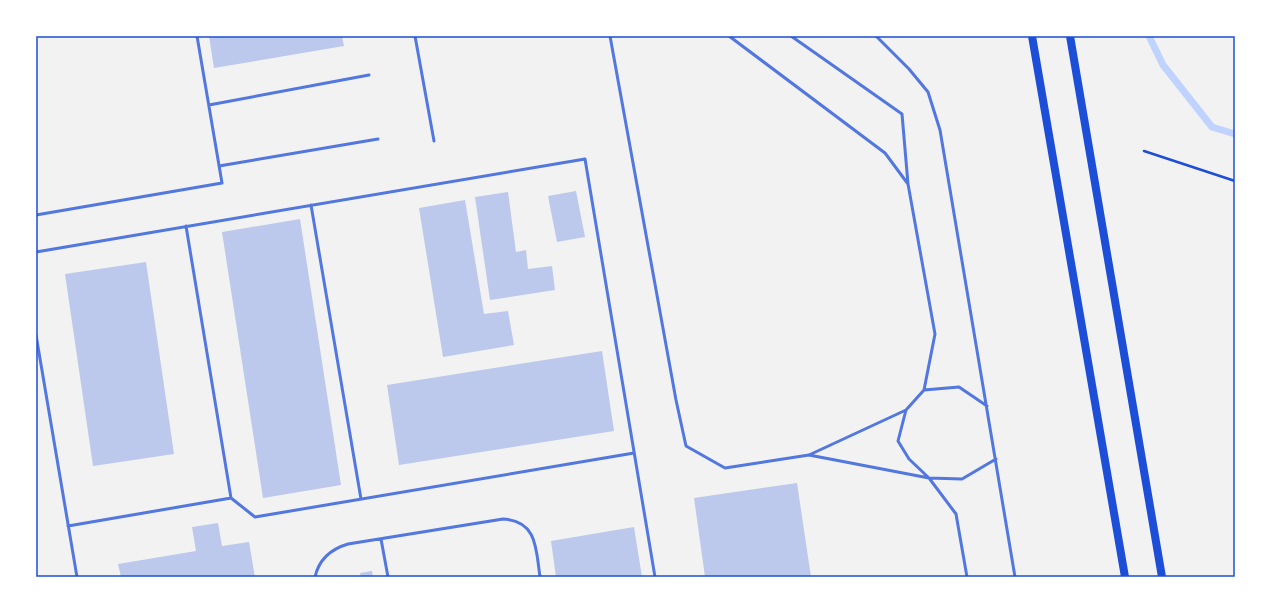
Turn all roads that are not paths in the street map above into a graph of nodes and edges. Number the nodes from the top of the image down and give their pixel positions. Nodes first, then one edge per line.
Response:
1 (197, 36) edge
2 (415, 36) edge
3 (610, 36) edge
4 (729, 36) edge
5 (791, 36) edge
6 (876, 36) edge
7 (1032, 36) edge
8 (1070, 36) edge
9 (369, 75) dead end
10 (208, 105) junction
11 (378, 139) dead end
12 (434, 141) dead end
13 (219, 166) junction
14 (908, 184) junction
15 (311, 205) junction
16 (36, 215) edge
17 (186, 226) junction
18 (36, 252) edge
19 (36, 335) edge
20 (924, 390) junction
21 (987, 406) junction
22 (906, 410) junction
23 (634, 453) junction
24 (809, 456) junction
25 (996, 459) junction
26 (929, 478) junction
27 (231, 498) junction
28 (361, 499) junction
29 (68, 526) junction
30 (381, 539) junction
31 (77, 577) edge
32 (315, 577) edge
33 (388, 577) edge
34 (540, 577) edge
35 (655, 577) edge
36 (967, 577) edge
37 (1015, 577) edge
38 (1125, 577) edge
39 (1162, 577) edge

1 - 10 lane
2 - 12 lane
3 - 24 lane
4 - 14 lane
5 - 14 lane
6 - 21 lane
7 - 38 main road
8 - 39 main road
9 - 10 lane
10 - 13 lane
11 - 13 lane
13 - 16 lane
14 - 20 lane
15 - 17 lane
15 - 23 lane
15 - 28 lane
17 - 18 lane
17 - 27 lane
19 - 29 lane
20 - 21 lane
20 - 22 lane
21 - 25 lane
22 - 24 lane
22 - 26 lane
23 - 28 lane
23 - 35 lane
24 - 26 lane
25 - 26 lane
25 - 37 lane
26 - 36 lane
27 - 28 lane
27 - 29 lane
29 - 31 lane
30 - 32 lane
30 - 33 lane
30 - 34 lane

